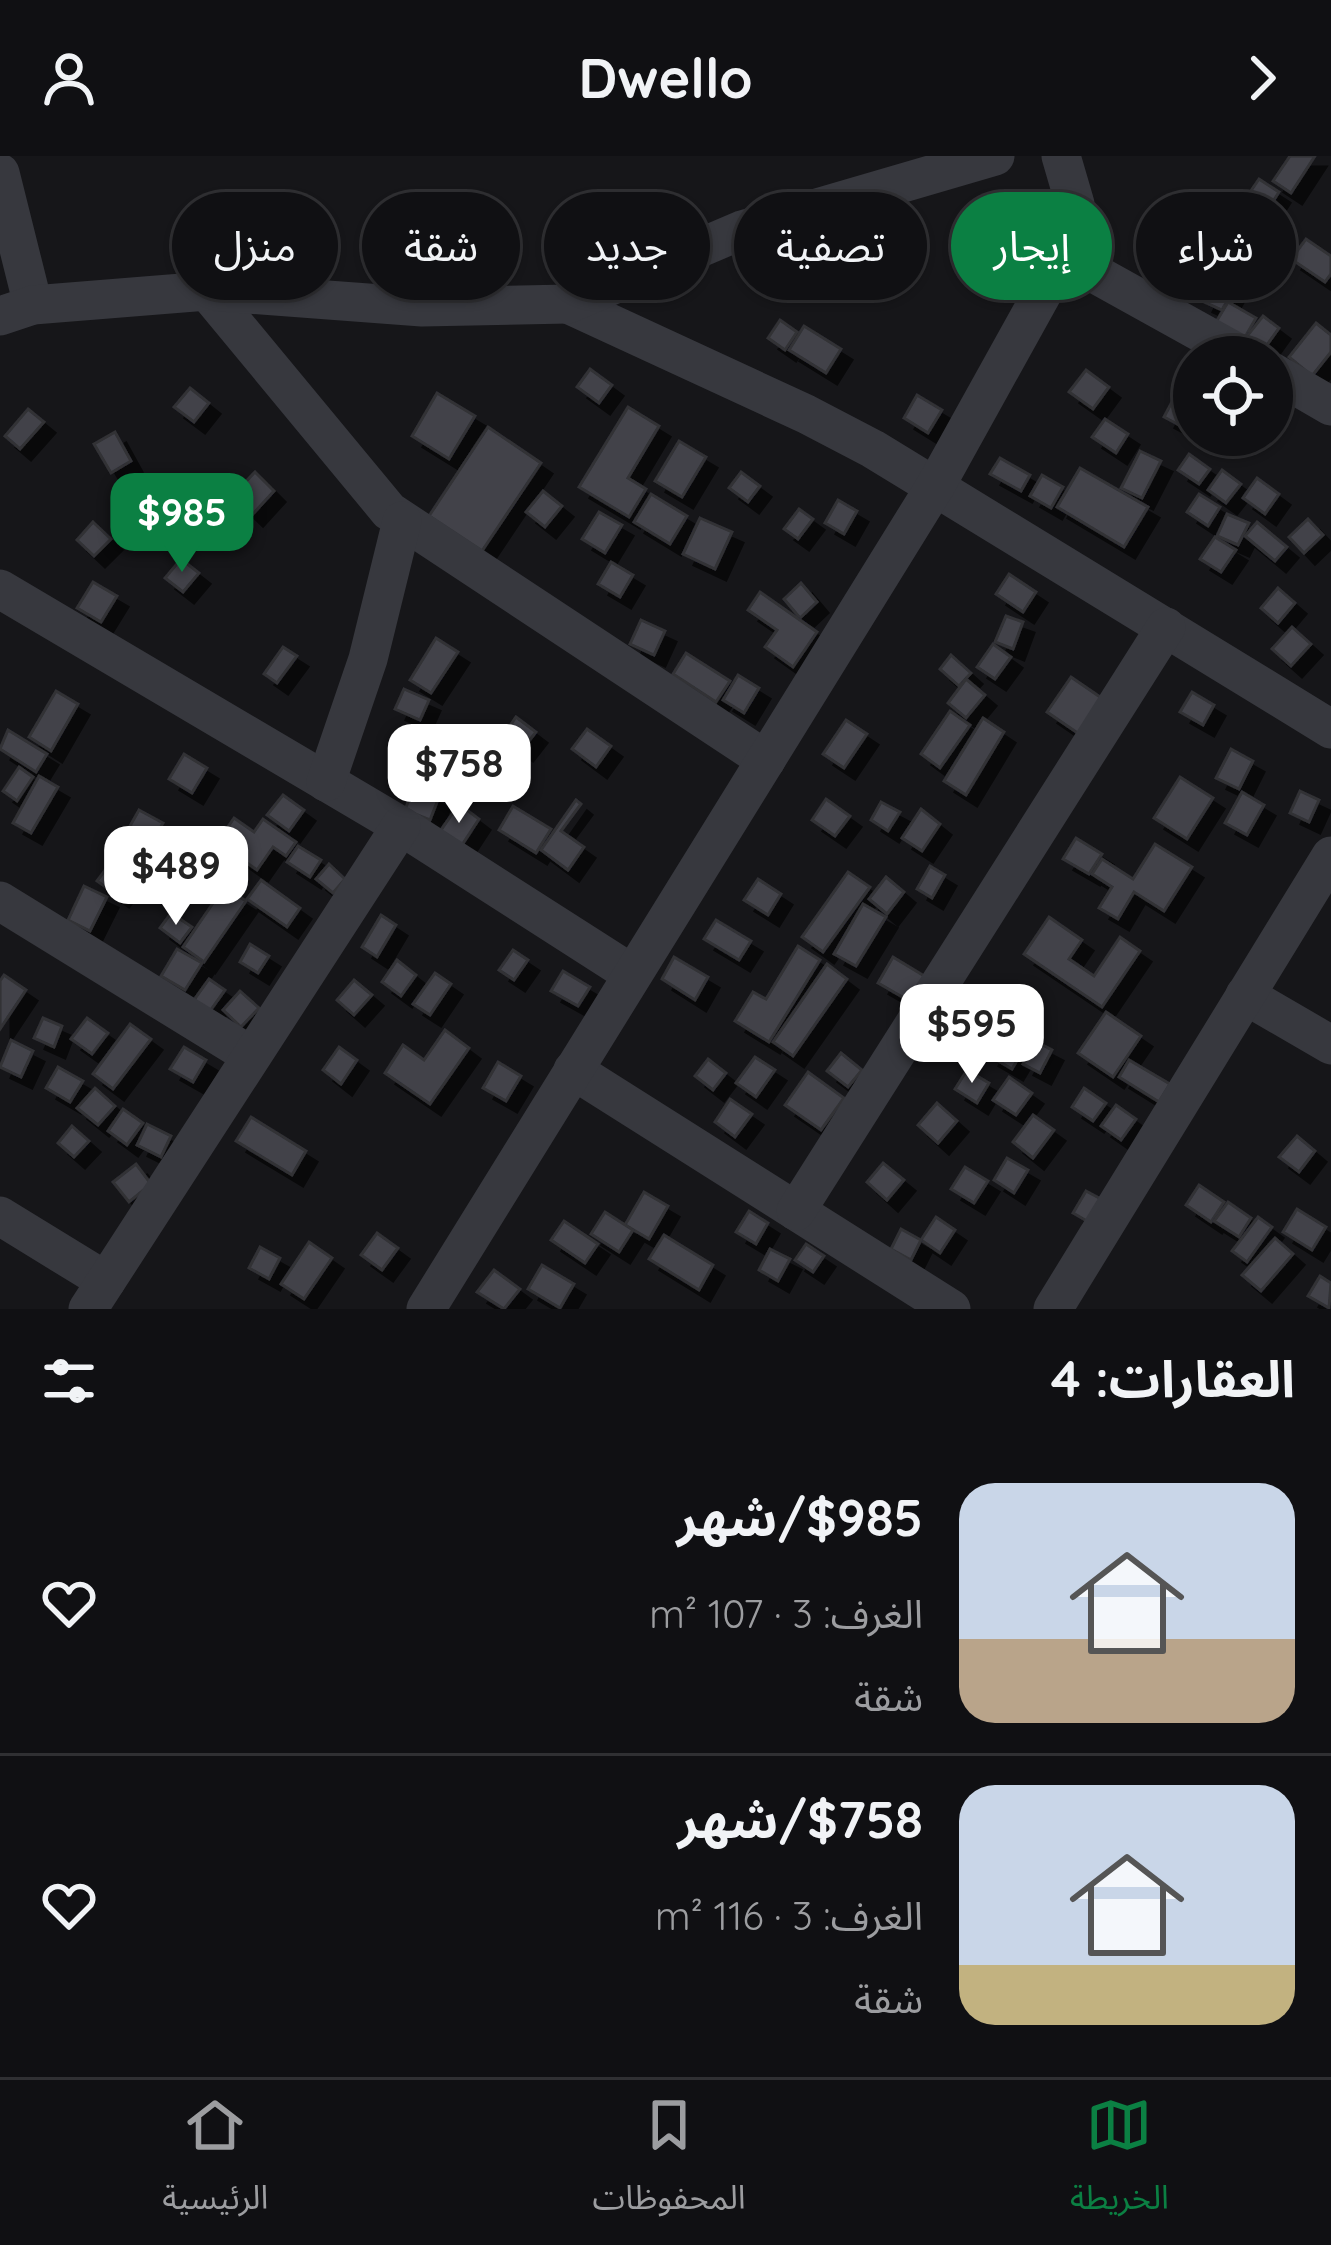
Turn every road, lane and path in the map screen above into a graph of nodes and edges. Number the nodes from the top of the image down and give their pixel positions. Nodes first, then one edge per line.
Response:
1 (995, 156) edge
2 (1061, 156) edge
3 (0, 173) edge
4 (1073, 192) edge
5 (1112, 283) edge
6 (172, 294) edge
7 (213, 300) edge
8 (328, 300) edge
9 (1039, 300) edge
10 (568, 304) junction
11 (17, 310) edge
12 (1207, 336) edge
13 (1293, 378) edge
14 (1325, 388) edge
15 (936, 485) junction
16 (402, 521) junction
17 (0, 589) edge
18 (1166, 627) junction
19 (1331, 729) edge
20 (766, 760) junction
21 (326, 782) junction
22 (401, 826) junction
23 (1331, 856) edge
24 (0, 901) edge
25 (632, 974) junction
26 (1245, 995) junction
27 (1331, 1045) edge
28 (250, 1055) junction
29 (573, 1070) junction
30 (796, 1211) junction
31 (0, 1216) edge
32 (97, 1295) edge
33 (434, 1306) edge
34 (951, 1309) edge
35 (1053, 1309) edge

1 - 10 street
2 - 4 street
3 - 11 street
5 - 12 street
6 - 11 street
7 - 16 street
8 - 10 street
9 - 15 street
10 - 15 street
13 - 14 street
15 - 18 street
15 - 20 street
16 - 20 street
16 - 21 street
17 - 21 street
18 - 19 street
18 - 30 street
20 - 25 street
21 - 22 street
22 - 25 street
22 - 28 street
23 - 26 street
24 - 28 street
25 - 29 street
26 - 27 street
26 - 35 street
28 - 32 street
29 - 30 street
29 - 33 street
30 - 34 street
31 - 32 street

